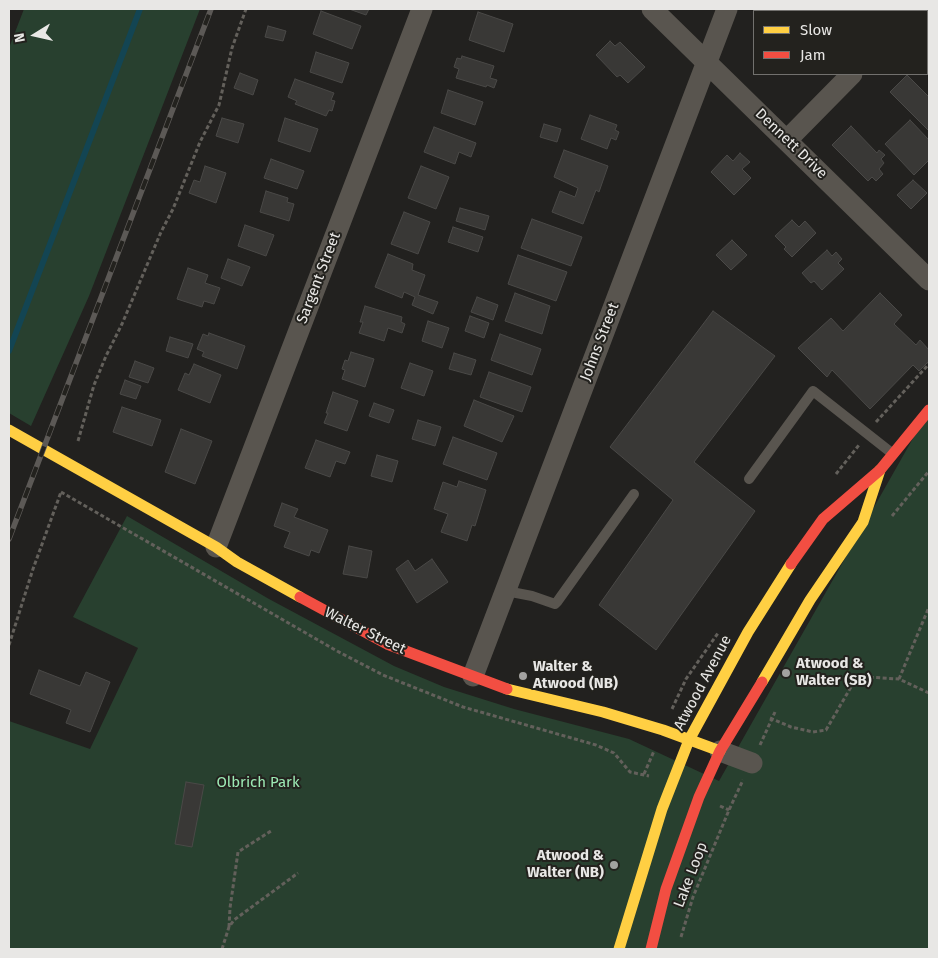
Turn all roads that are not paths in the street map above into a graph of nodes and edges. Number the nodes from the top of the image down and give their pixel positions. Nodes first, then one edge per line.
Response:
1 (422, 9) edge
2 (652, 9) edge
3 (727, 9) edge
4 (707, 62) junction
5 (851, 75) edge
6 (787, 140) junction
7 (929, 280) edge
8 (929, 410) edge
9 (9, 430) edge
10 (892, 454) junction
11 (880, 470) junction
12 (749, 479) dead end
13 (634, 494) dead end
14 (216, 547) junction
15 (506, 591) junction
16 (473, 676) junction
17 (689, 740) junction
18 (720, 751) junction
19 (752, 763) road end
20 (619, 949) edge
21 (651, 949) edge

1 - 14 street, Sargent Street
2 - 4 street, Dennett Drive
3 - 4 street, Johns Street
4 - 6 street, Dennett Drive
4 - 15 street, Johns Street
5 - 6 street
6 - 7 street, Dennett Drive
8 - 10 street, Atwood Avenue
9 - 14 street, Walter Street
10 - 11 street, Atwood Avenue
10 - 12 lane
11 - 17 street, Atwood Avenue
11 - 18 street, Atwood Avenue
13 - 15 lane
14 - 16 street, Walter Street
15 - 16 street, Johns Street
16 - 17 street, Walter Street
17 - 18 street, Walter Street
17 - 20 street, Atwood Avenue
18 - 19 street, Walter Street
18 - 21 street, Atwood Avenue

